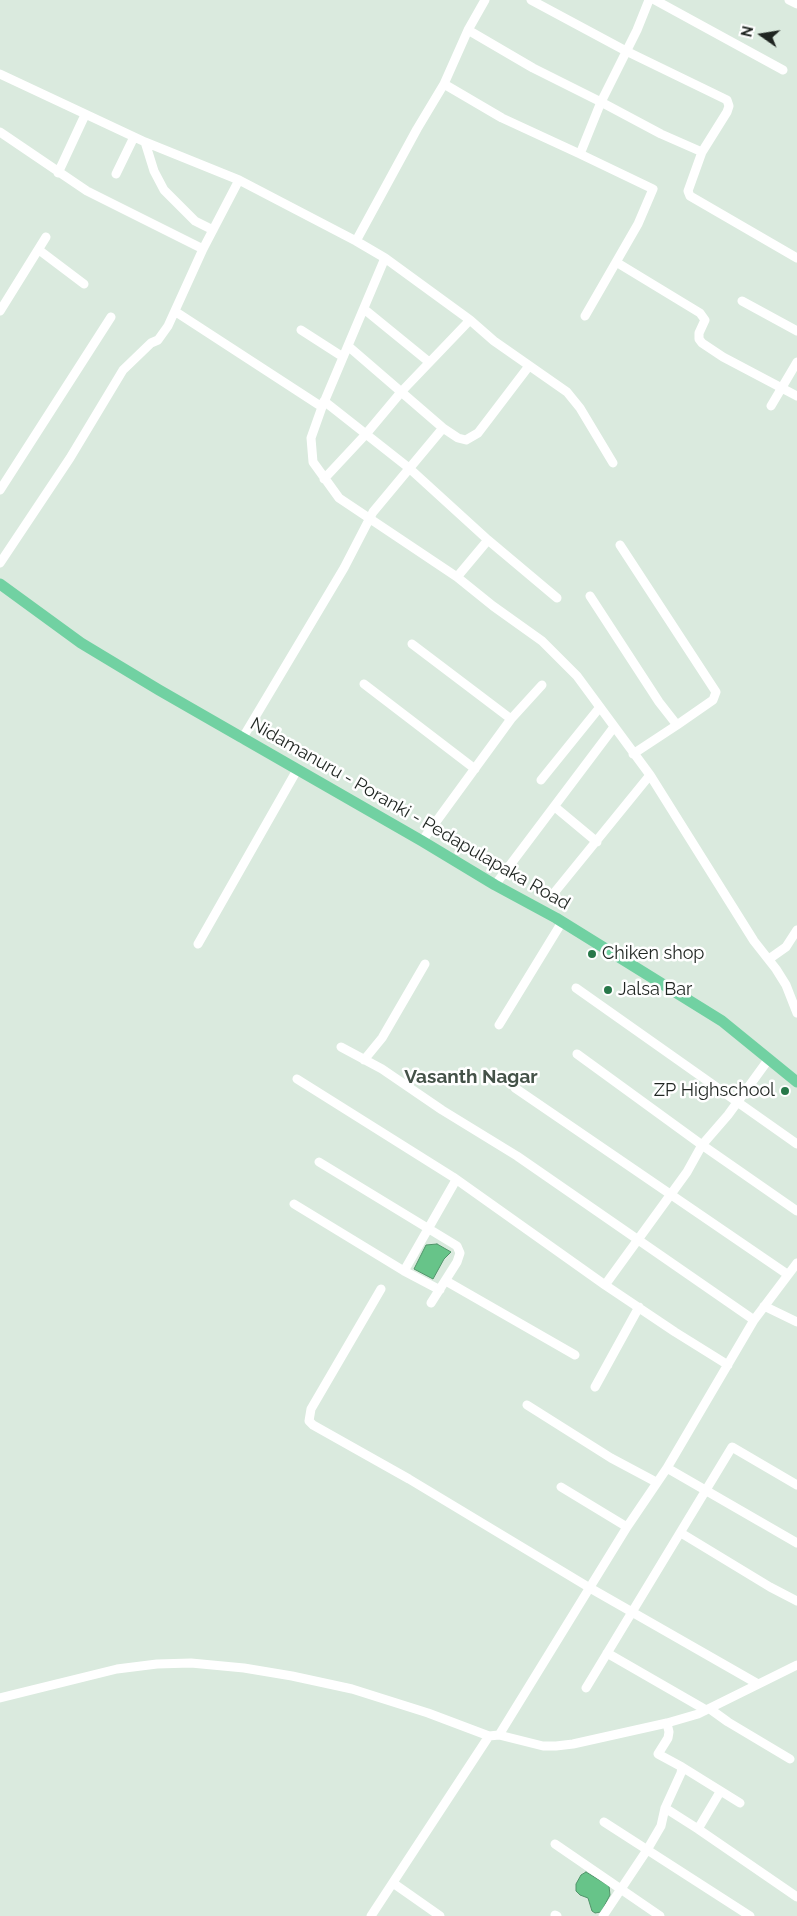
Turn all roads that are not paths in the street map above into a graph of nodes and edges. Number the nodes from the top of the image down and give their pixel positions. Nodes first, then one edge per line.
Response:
1 (485, 0) edge
2 (531, 0) edge
3 (649, 0) edge
4 (656, 0) edge
5 (789, 0) edge
6 (797, 4) edge
7 (468, 30) junction
8 (626, 50) junction
9 (783, 70) dead end
10 (0, 74) edge
11 (444, 84) junction
12 (601, 102) junction
13 (85, 115) junction
14 (0, 132) edge
15 (134, 137) junction
16 (145, 142) junction
17 (702, 152) junction
18 (580, 154) junction
19 (58, 173) junction
20 (116, 174) dead end
21 (239, 180) junction
22 (212, 230) junction
23 (46, 237) dead end
24 (356, 241) junction
25 (203, 249) junction
26 (39, 250) junction
27 (385, 258) junction
28 (797, 258) edge
29 (616, 262) junction
30 (84, 284) dead end
31 (742, 301) dead end
32 (364, 309) junction
33 (0, 311) edge
34 (176, 312) junction
35 (586, 316) dead end
36 (111, 317) dead end
37 (470, 320) junction
38 (301, 330) dead end
39 (797, 330) edge
40 (348, 346) junction
41 (343, 357) junction
42 (429, 362) junction
43 (797, 362) edge
44 (529, 366) junction
45 (782, 387) junction
46 (402, 391) junction
47 (797, 396) edge
48 (323, 404) junction
49 (771, 406) dead end
50 (443, 428) junction
51 (366, 434) junction
52 (613, 462) dead end
53 (409, 468) junction
54 (324, 479) junction
55 (0, 490) edge
56 (368, 520) junction
57 (488, 540) junction
58 (620, 545) dead end
59 (0, 563) edge
60 (457, 577) junction
61 (0, 584) edge
62 (590, 596) dead end
63 (556, 598) dead end
64 (412, 644) dead end
65 (364, 684) dead end
66 (542, 685) dead end
67 (600, 707) junction
68 (511, 719) junction
69 (677, 725) junction
70 (614, 727) junction
71 (242, 739) junction
72 (633, 754) junction
73 (475, 769) junction
74 (297, 770) junction
75 (650, 776) junction
76 (541, 780) dead end
77 (555, 807) junction
78 (422, 841) junction
79 (597, 842) junction
80 (495, 885) junction
81 (554, 893) dead end
82 (562, 922) junction
83 (797, 930) edge
84 (198, 944) dead end
85 (769, 959) junction
86 (425, 964) dead end
87 (576, 988) dead end
88 (797, 1013) edge
89 (499, 1026) dead end
90 (341, 1046) dead end
91 (578, 1054) dead end
92 (364, 1060) junction
93 (768, 1060) junction
94 (297, 1079) dead end
95 (797, 1082) edge
96 (515, 1088) dead end
97 (738, 1101) junction
98 (797, 1144) edge
99 (702, 1145) junction
100 (319, 1162) dead end
101 (456, 1180) junction
102 (670, 1194) junction
103 (294, 1204) dead end
104 (797, 1211) edge
105 (429, 1229) junction
106 (638, 1239) junction
107 (797, 1263) edge
108 (404, 1271) junction
109 (788, 1274) junction
110 (446, 1281) junction
111 (605, 1284) junction
112 (381, 1289) dead end
113 (440, 1290) junction
114 (432, 1304) dead end
115 (764, 1306) junction
116 (639, 1307) junction
117 (754, 1320) junction
118 (797, 1322) edge
119 (574, 1355) dead end
120 (728, 1365) junction
121 (594, 1388) dead end
122 (527, 1405) dead end
123 (667, 1468) junction
124 (656, 1482) junction
125 (797, 1485) edge
126 (560, 1487) dead end
127 (706, 1490) junction
128 (628, 1527) junction
129 (681, 1533) junction
130 (797, 1543) edge
131 (590, 1588) junction
132 (797, 1601) edge
133 (632, 1611) junction
134 (607, 1653) junction
135 (797, 1665) edge
136 (758, 1684) junction
137 (586, 1688) dead end
138 (0, 1698) edge
139 (708, 1709) junction
140 (667, 1723) junction
141 (494, 1736) junction
142 (790, 1759) dead end
143 (682, 1767) junction
144 (720, 1792) junction
145 (740, 1803) dead end
146 (665, 1808) junction
147 (604, 1822) dead end
148 (698, 1829) junction
149 (555, 1844) dead end
150 (647, 1850) junction
151 (393, 1884) junction
152 (620, 1888) junction
153 (797, 1897) edge
154 (371, 1916) edge
155 (440, 1916) edge
156 (603, 1916) edge
157 (660, 1916) edge
158 (750, 1916) edge

1 - 7 street
2 - 8 street
3 - 8 street
4 - 9 street
5 - 6 street
7 - 11 street
7 - 12 street
8 - 12 street
8 - 17 street
10 - 13 street
11 - 18 street
11 - 24 street
12 - 17 street
12 - 18 street
13 - 15 street
13 - 19 street
14 - 19 street
15 - 16 street
15 - 20 street
16 - 21 street
16 - 22 street
17 - 28 street
18 - 29 street
19 - 25 street
21 - 22 street
21 - 24 street
22 - 25 street
23 - 26 street
24 - 27 street
25 - 34 street
26 - 30 street
26 - 33 street
27 - 32 street
27 - 37 street
29 - 35 street
29 - 45 street
31 - 39 street
32 - 40 street
32 - 42 street
34 - 48 street
34 - 59 street
36 - 55 street
37 - 42 street
37 - 44 street
38 - 41 street
40 - 41 street
40 - 46 street
41 - 48 street
42 - 46 street
43 - 45 street
44 - 50 street
44 - 52 street
45 - 47 street
45 - 49 street
46 - 50 street
46 - 51 street
48 - 51 street
48 - 54 street
50 - 53 street
51 - 53 street
51 - 54 street
53 - 56 street
53 - 57 street
54 - 56 street
56 - 60 street
56 - 71 street
57 - 60 street
57 - 63 street
58 - 69 street
60 - 67 street
61 - 71 main road, Nidamanuru - Poranki - Pedapulapaka Road
62 - 69 street
64 - 68 street
65 - 73 street
66 - 68 street
67 - 70 street
67 - 76 street
68 - 73 street
69 - 72 street
70 - 72 street
70 - 77 street
71 - 74 main road, Nidamanuru - Poranki - Pedapulapaka Road
72 - 75 street
73 - 78 street
74 - 78 main road, Nidamanuru - Poranki - Pedapulapaka Road
74 - 84 street
75 - 79 street
75 - 85 street
77 - 79 street
77 - 80 street
78 - 80 main road, Nidamanuru - Poranki - Pedapulapaka Road
79 - 81 street
80 - 82 main road, Nidamanuru - Poranki - Pedapulapaka Road
82 - 89 street
82 - 93 main road, Nidamanuru - Poranki - Pedapulapaka Road
83 - 85 street
85 - 88 street
86 - 92 street
87 - 97 street
90 - 92 street
91 - 99 street
92 - 106 street
93 - 95 main road, Nidamanuru - Poranki - Pedapulapaka Road
93 - 97 street
94 - 101 street
96 - 102 street
97 - 98 street
97 - 99 street
99 - 102 street
99 - 104 street
100 - 105 street
101 - 105 street
101 - 111 street
102 - 106 street
102 - 109 street
103 - 108 street
105 - 108 street
105 - 110 street
106 - 111 street
106 - 117 street
107 - 109 street
108 - 113 street
109 - 115 street
110 - 113 street
110 - 119 street
111 - 116 street
112 - 131 street
113 - 114 street
115 - 117 street
115 - 118 street
116 - 120 street
116 - 121 street
117 - 120 street
120 - 123 street
122 - 124 street
123 - 124 street
123 - 127 street
124 - 128 street
125 - 127 street
126 - 128 street
127 - 129 street
127 - 130 street
128 - 131 street
129 - 132 street
129 - 133 street
131 - 133 street
131 - 141 street
133 - 134 street
133 - 136 street
134 - 137 street
134 - 139 street
135 - 136 street
136 - 139 street
138 - 141 street
139 - 140 street
139 - 142 street
140 - 141 street
140 - 143 street
141 - 151 street
143 - 144 street
143 - 146 street
144 - 145 street
144 - 148 street
146 - 148 street
146 - 150 street
147 - 150 street
148 - 153 street
149 - 152 street
150 - 152 street
150 - 158 street
151 - 154 street
151 - 155 street
152 - 156 street
152 - 157 street

